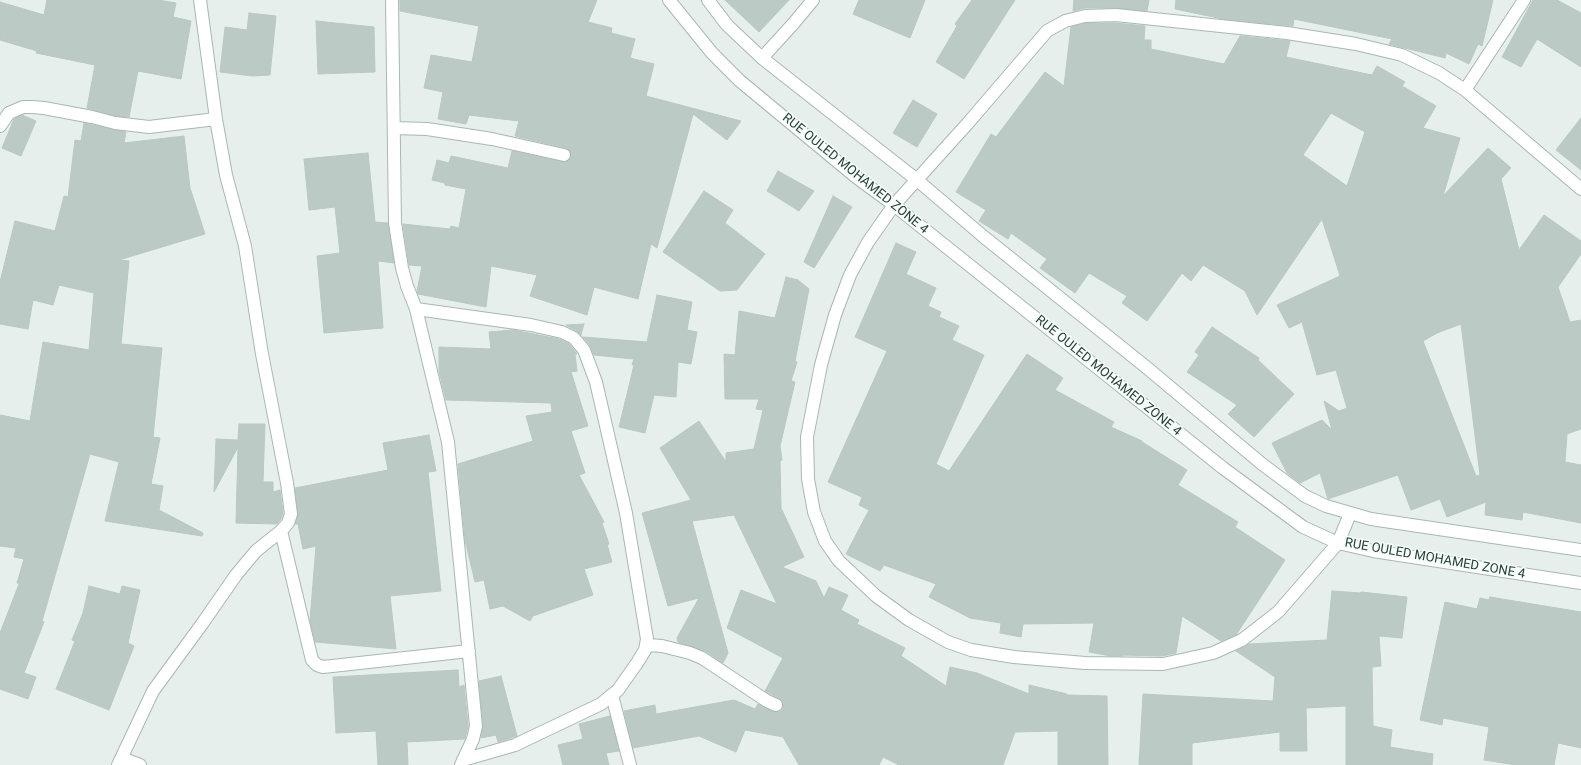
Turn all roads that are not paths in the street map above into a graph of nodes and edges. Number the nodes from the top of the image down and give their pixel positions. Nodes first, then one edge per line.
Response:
1 (200, 0) edge
2 (392, 0) edge
3 (669, 0) edge
4 (708, 0) edge
5 (813, 0) edge
6 (1524, 0) edge
7 (762, 58) junction
8 (1465, 90) junction
9 (216, 119) junction
10 (0, 126) edge
11 (394, 128) junction
12 (564, 155) dead end
13 (917, 180) junction
14 (1581, 189) edge
15 (894, 205) junction
16 (416, 309) junction
17 (1350, 514) junction
18 (281, 531) junction
19 (1338, 543) junction
20 (1581, 550) edge
21 (1581, 583) edge
22 (646, 645) junction
23 (469, 651) junction
24 (612, 695) junction
25 (776, 705) dead end
26 (120, 762) edge
27 (462, 762) edge
28 (140, 765) edge
29 (630, 765) edge

1 - 9 street
2 - 11 street
3 - 15 street, RUE OULED MOHAMED ZONE 4
4 - 7 street
5 - 7 street
6 - 8 street
7 - 13 street
8 - 13 street
8 - 14 street
9 - 10 street
9 - 18 street
11 - 12 street
11 - 16 street
13 - 15 street
13 - 17 street
15 - 19 street, RUE OULED MOHAMED ZONE 4
15 - 19 street
16 - 22 street
16 - 23 street
17 - 19 street
17 - 20 street
18 - 23 street
18 - 26 street
19 - 21 street, RUE OULED MOHAMED ZONE 4
22 - 24 street
22 - 25 street
23 - 27 street
24 - 27 street
24 - 29 street
26 - 28 street

